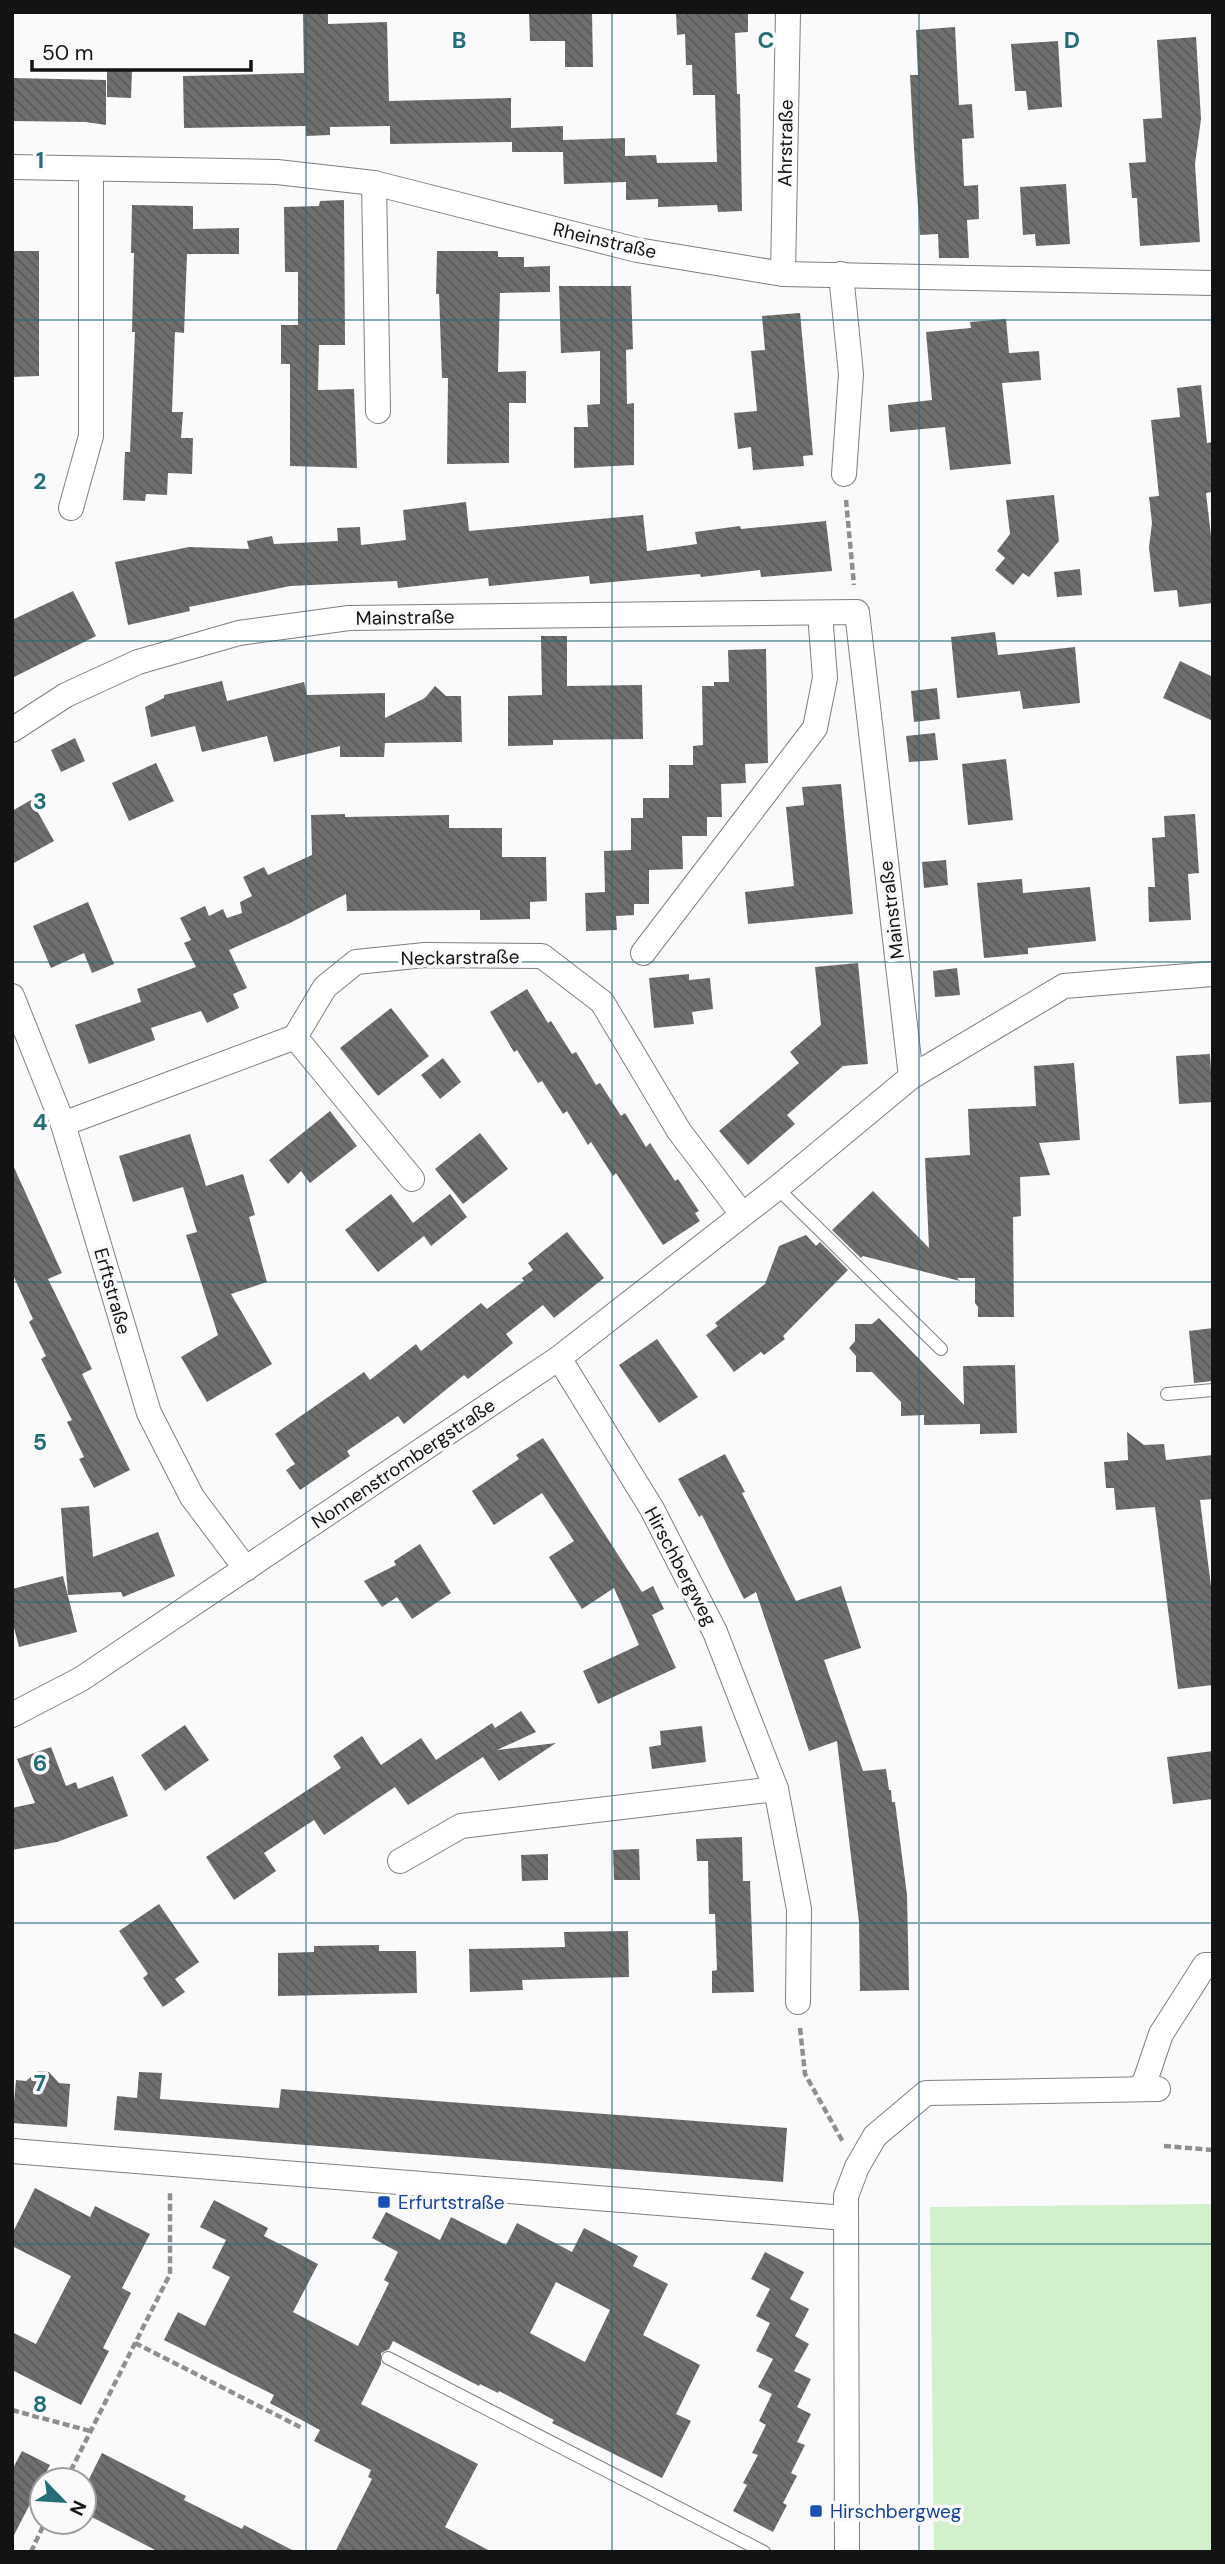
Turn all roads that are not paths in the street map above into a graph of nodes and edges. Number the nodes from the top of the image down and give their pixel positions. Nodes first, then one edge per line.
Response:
1 (788, 12) edge
2 (12, 167) edge
3 (91, 169) junction
4 (374, 183) junction
5 (783, 274) junction
6 (841, 274) junction
7 (1213, 283) edge
8 (378, 411) dead end
9 (844, 474) road end
10 (71, 508) dead end
11 (820, 613) junction
12 (12, 730) edge
13 (643, 953) dead end
14 (1213, 974) edge
15 (12, 996) edge
16 (295, 1037) junction
17 (911, 1077) junction
18 (63, 1124) junction
19 (412, 1179) dead end
20 (777, 1188) junction
21 (743, 1214) junction
22 (941, 1349) dead end
23 (559, 1358) junction
24 (1213, 1390) edge
25 (1167, 1394) dead end
26 (246, 1569) junction
27 (12, 1715) edge
28 (776, 1789) junction
29 (400, 1861) dead end
30 (1213, 1965) edge
31 (798, 2002) road end
32 (12, 2151) edge
33 (845, 2218) junction
34 (388, 2358) dead end
35 (764, 2552) edge
36 (847, 2552) edge

1 - 5 street, Ahrstraße
2 - 3 street, Rheinstraße
3 - 4 street, Rheinstraße
3 - 10 street
4 - 5 street, Rheinstraße
4 - 8 street
5 - 6 street, Rheinstraße
6 - 7 street, Rheinstraße
6 - 9 street
11 - 12 street, Mainstraße
11 - 13 street
11 - 17 street, Mainstraße
14 - 17 street, Nonnenstrombergstraße
15 - 18 street, Erftstraße
16 - 18 street
16 - 19 street
16 - 21 street, Neckarstraße
17 - 20 street, Nonnenstrombergstraße
18 - 26 street, Erftstraße
20 - 21 street, Nonnenstrombergstraße
20 - 22 lane
21 - 23 street, Nonnenstrombergstraße
23 - 26 street, Nonnenstrombergstraße
23 - 28 street, Hirschbergweg
24 - 25 lane
26 - 27 street, Nonnenstrombergstraße
28 - 29 street
28 - 31 street, Hirschbergweg
30 - 33 street
32 - 33 street
33 - 36 street
34 - 35 lane

